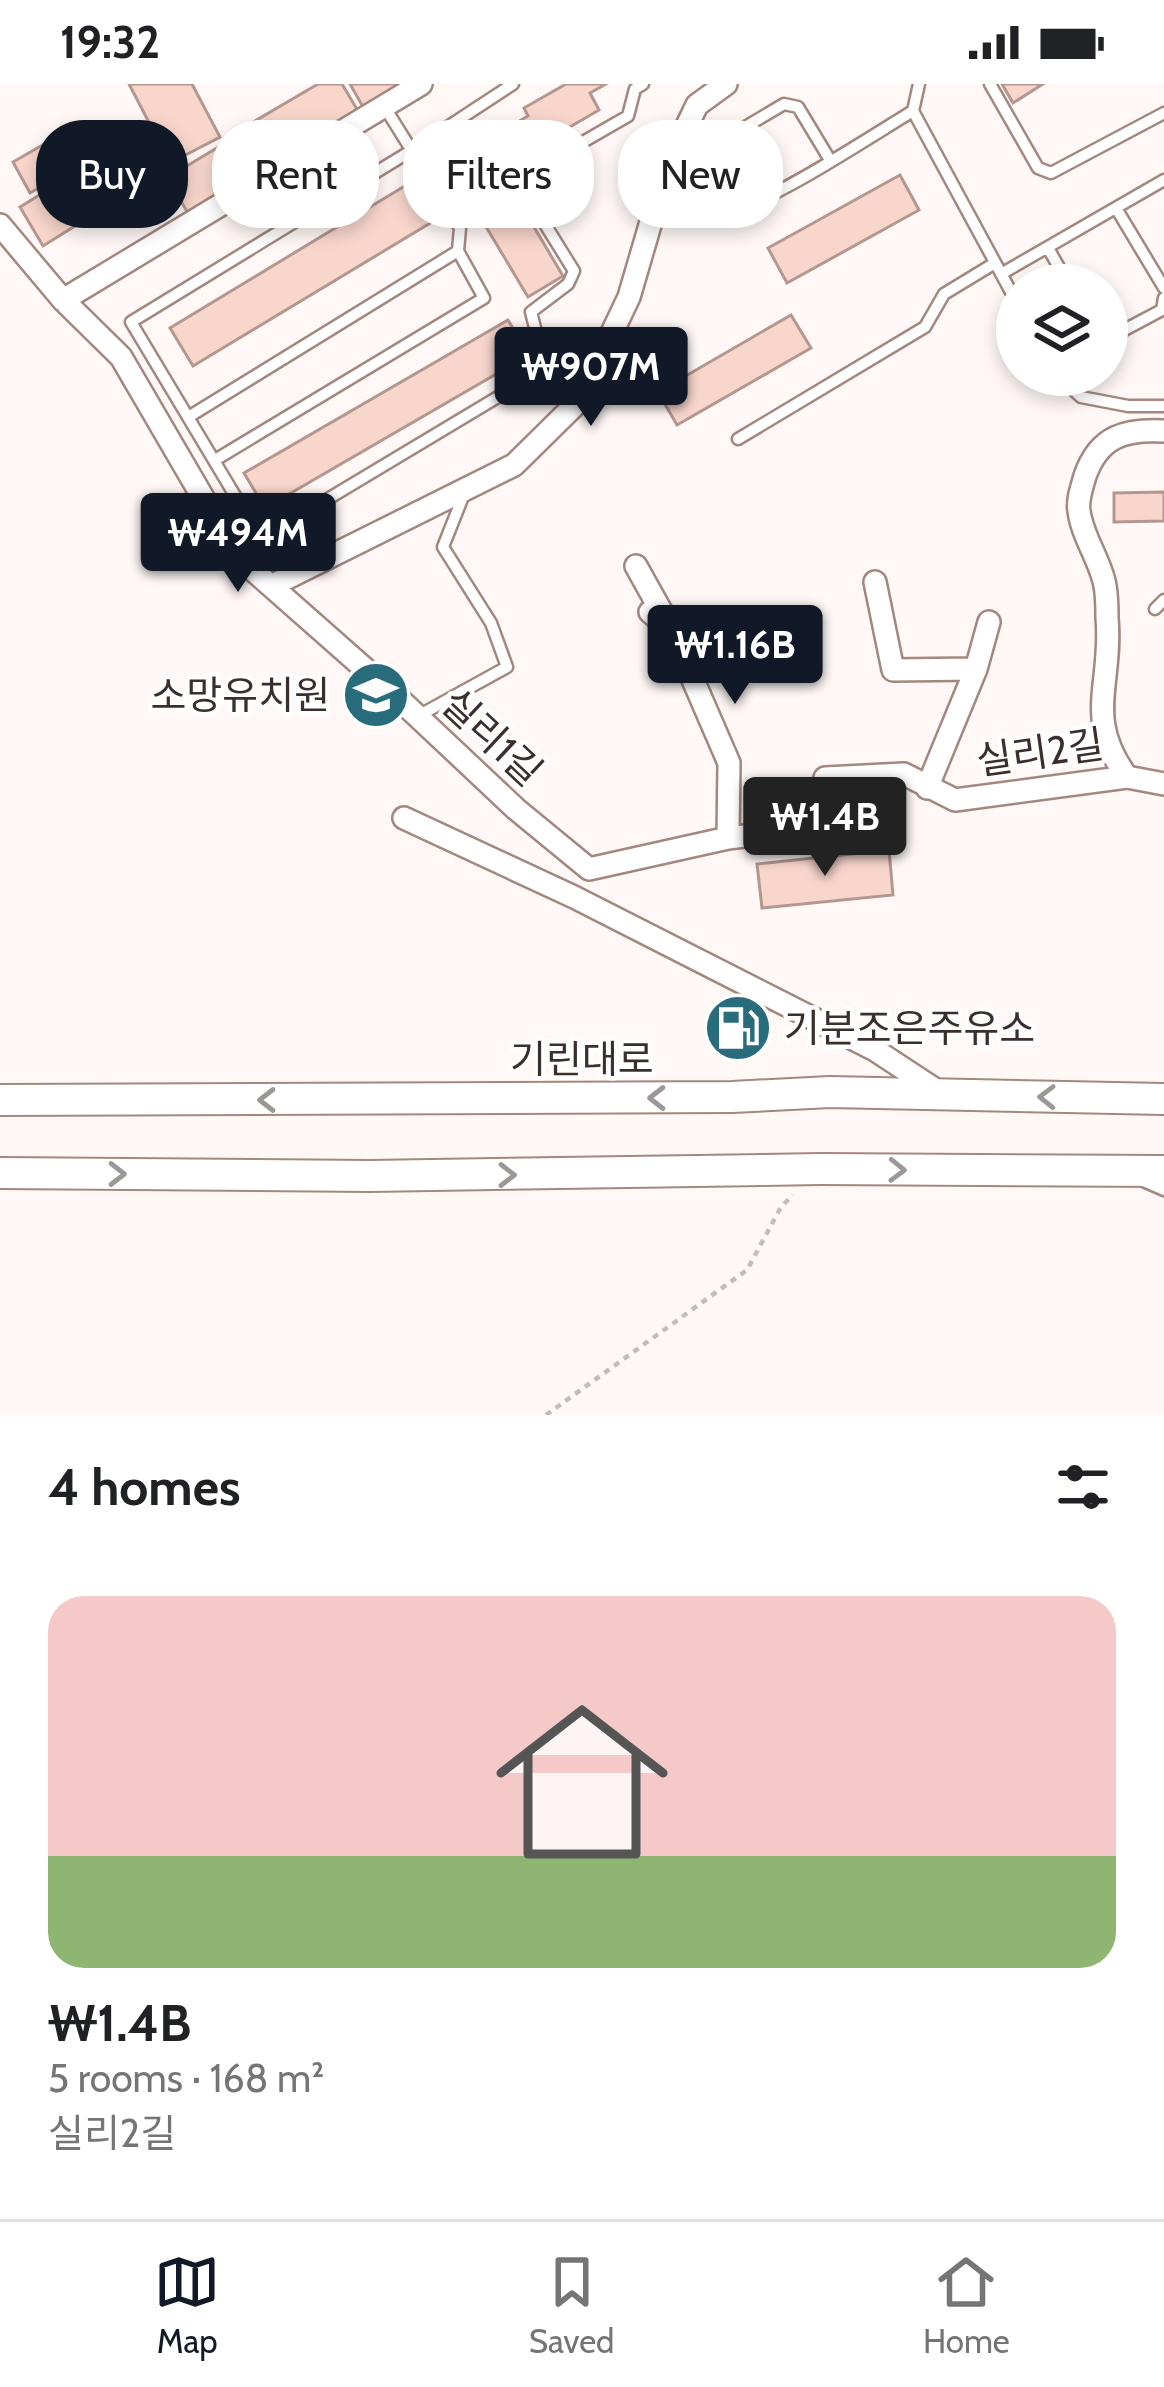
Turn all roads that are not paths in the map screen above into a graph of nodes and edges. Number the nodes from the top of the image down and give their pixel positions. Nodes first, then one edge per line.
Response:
1 (421, 84) edge
2 (513, 84) edge
3 (644, 84) edge
4 (726, 84) edge
5 (919, 84) edge
6 (990, 84) edge
7 (384, 106) junction
8 (913, 111) junction
9 (1164, 113) edge
10 (458, 120) edge
11 (403, 133) edge
12 (403, 156) edge
13 (830, 160) junction
14 (1164, 180) edge
15 (1116, 208) junction
16 (0, 225) edge
17 (460, 228) edge
18 (1048, 248) junction
19 (458, 251) junction
20 (1010, 264) edge
21 (1058, 264) edge
22 (996, 265) edge
23 (996, 270) edge
24 (1164, 288) edge
25 (1164, 298) edge
26 (63, 300) junction
27 (1128, 328) edge
28 (1080, 396) edge
29 (1164, 406) edge
30 (190, 416) junction
31 (1164, 431) edge
32 (738, 439) dead end
33 (215, 460) junction
34 (465, 490) junction
35 (636, 566) dead end
36 (874, 582) dead end
37 (271, 586) junction
38 (650, 612) dead end
39 (989, 622) dead end
40 (670, 629) junction
41 (976, 669) junction
42 (418, 716) junction
43 (1127, 777) junction
44 (1164, 784) edge
45 (927, 788) junction
46 (404, 818) dead end
47 (728, 838) junction
48 (589, 868) junction
49 (574, 897) junction
50 (943, 1095) junction
51 (0, 1100) edge
52 (1164, 1100) edge
53 (1122, 1172) junction
54 (1164, 1172) edge
55 (0, 1173) edge
56 (1164, 1190) edge

1 - 7 street
2 - 10 lane
3 - 33 lane
4 - 34 street
5 - 8 lane
6 - 9 lane
7 - 11 lane
7 - 26 street
8 - 13 lane
8 - 22 lane
12 - 30 lane
13 - 13 lane
14 - 15 lane
15 - 18 lane
15 - 24 lane
16 - 26 street, 실리1길
17 - 19 lane
18 - 20 lane
18 - 21 lane
19 - 30 lane
19 - 33 lane
23 - 32 lane
25 - 27 lane
26 - 37 street, 실리1길
28 - 29 lane
30 - 33 lane
31 - 43 street
34 - 37 street
34 - 42 lane
35 - 40 street
36 - 41 street
37 - 42 street, 실리1길
38 - 40 street
39 - 41 street, 실리2길
40 - 47 street
41 - 45 street, 실리2길
42 - 48 street, 실리1길
43 - 44 street, 실리2길
43 - 45 street, 실리2길
45 - 47 street, 실리2길
46 - 49 street
47 - 48 street, 실리2길
48 - 49 street
49 - 50 street
50 -> 51 street, 기린대로
52 -> 50 street, 기린대로
53 - 54 street
55 -> 53 street
53 - 56 lane

